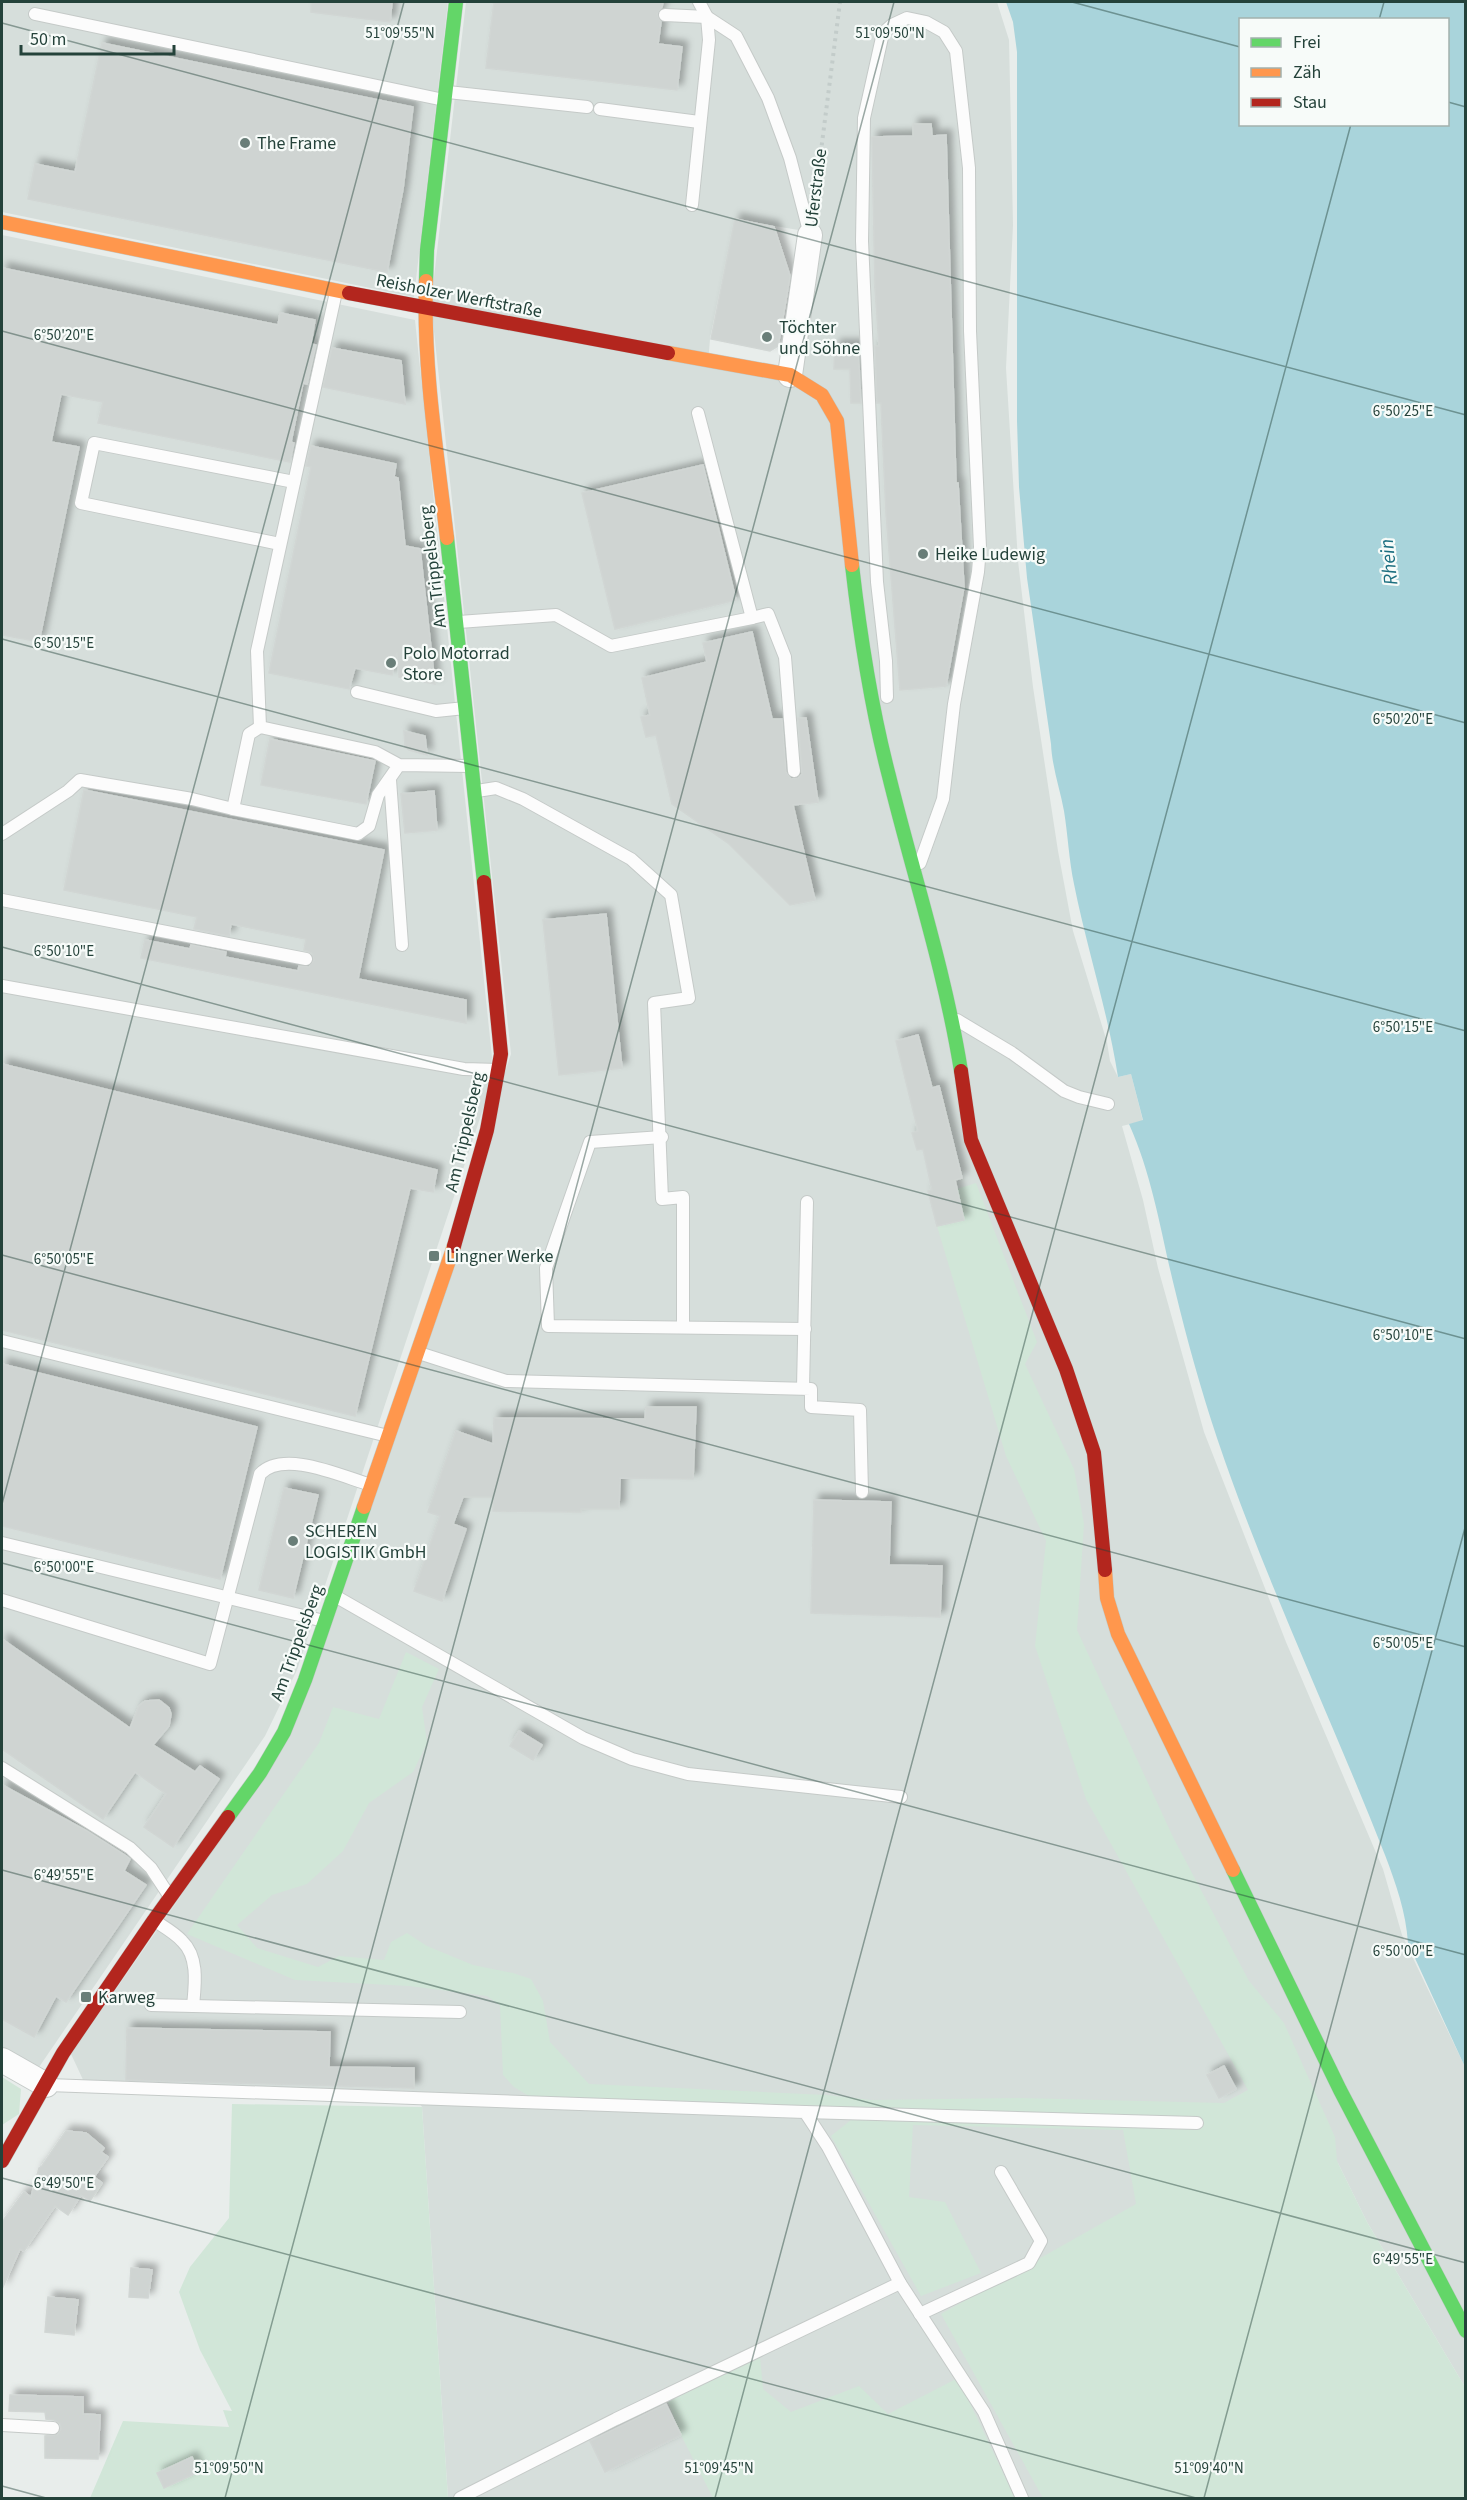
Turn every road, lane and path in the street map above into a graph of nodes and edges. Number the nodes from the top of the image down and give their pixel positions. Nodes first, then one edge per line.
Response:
1 (456, 2) edge
2 (699, 2) edge
3 (840, 2) edge
4 (35, 14) dead end
5 (665, 15) dead end
6 (706, 17) junction
7 (444, 96) junction
8 (699, 122) junction
9 (815, 192) dead end
10 (692, 205) dead end
11 (2, 222) edge
12 (810, 235) joint
13 (336, 291) junction
14 (425, 309) junction
15 (790, 375) junction
16 (698, 413) dead end
17 (294, 482) junction
18 (280, 544) junction
19 (752, 618) junction
20 (457, 622) junction
21 (357, 692) dead end
22 (466, 708) junction
23 (260, 727) junction
24 (399, 765) junction
25 (471, 766) junction
26 (794, 771) dead end
27 (888, 773) junction
28 (390, 780) junction
29 (473, 792) junction
30 (233, 809) junction
31 (2, 834) edge
32 (916, 873) junction
33 (2, 900) edge
34 (402, 945) dead end
35 (306, 959) dead end
36 (2, 986) edge
37 (952, 1016) junction
38 (499, 1070) junction
39 (1108, 1104) dead end
40 (662, 1137) junction
41 (807, 1202) dead end
42 (683, 1327) junction
43 (805, 1329) junction
44 (2, 1341) edge
45 (417, 1353) junction
46 (802, 1389) junction
47 (388, 1436) junction
48 (371, 1485) junction
49 (862, 1492) dead end
50 (2, 1543) edge
51 (333, 1595) junction
52 (227, 1598) junction
53 (2, 1600) edge
54 (325, 1622) junction
55 (2, 1768) edge
56 (901, 1797) dead end
57 (170, 1897) junction
58 (154, 1920) junction
59 (151, 2005) dead end
60 (193, 2006) junction
61 (460, 2012) dead end
62 (2, 2060) edge
63 (46, 2085) junction
64 (805, 2112) junction
65 (1197, 2123) dead end
66 (2, 2161) edge
67 (1001, 2172) dead end
68 (900, 2283) junction
69 (920, 2314) junction
70 (1466, 2331) edge
71 (2, 2425) edge
72 (52, 2428) dead end
73 (460, 2499) edge
74 (1022, 2499) edge

1 - 7 street, Am Trippelsberg
2 - 6 lane
3 - 9 path, Uferstraße
4 - 7 lane
5 - 6 lane
6 - 8 lane
6 - 12 lane
7 - 8 lane
7 - 14 street, Am Trippelsberg
8 - 10 lane
11 - 13 street, Reisholzer Werftstraße
12 - 15 street, Uferstraße
13 - 14 street, Reisholzer Werftstraße
13 - 17 lane
14 - 15 street, Reisholzer Werftstraße
14 - 20 street, Am Trippelsberg
15 - 27 street, Reisholzer Werftstraße
16 - 19 lane
17 - 18 lane
17 - 18 lane
18 - 23 lane
19 - 20 lane
19 - 26 lane
20 - 22 street, Am Trippelsberg
21 - 22 lane
22 - 25 street, Am Trippelsberg
23 - 24 lane
23 - 30 lane
24 - 25 lane
24 - 28 lane
25 - 29 street, Am Trippelsberg
27 - 32 street, Reisholzer Werftstraße
27 - 32 lane
28 - 30 lane
28 - 34 lane
29 - 38 street, Am Trippelsberg
29 - 40 lane
30 - 31 lane
32 - 37 street, Reisholzer Werftstraße
33 - 35 lane
36 - 38 lane
37 - 39 lane
37 - 70 street, Reisholzer Werftstraße
38 - 45 street, Am Trippelsberg
40 - 42 lane
40 - 42 lane
41 - 43 lane
42 - 43 lane
43 - 46 lane
44 - 47 lane
45 - 46 lane
45 - 47 street, Am Trippelsberg
46 - 49 lane
47 - 48 street, Am Trippelsberg
48 - 51 street, Am Trippelsberg
48 - 52 lane
50 - 52 lane
51 - 54 street, Am Trippelsberg
51 - 56 lane
52 - 53 lane
52 - 54 lane
54 - 57 street, Am Trippelsberg
55 - 57 lane
57 - 58 street, Am Trippelsberg
58 - 60 lane
58 - 63 street, Am Trippelsberg
59 - 60 lane
60 - 61 lane
62 - 63 street
63 - 64 lane
63 - 66 street, Am Trippelsberg
64 - 65 lane
64 - 68 lane
67 - 69 lane
68 - 69 lane
68 - 73 lane
69 - 74 lane
71 - 72 lane

